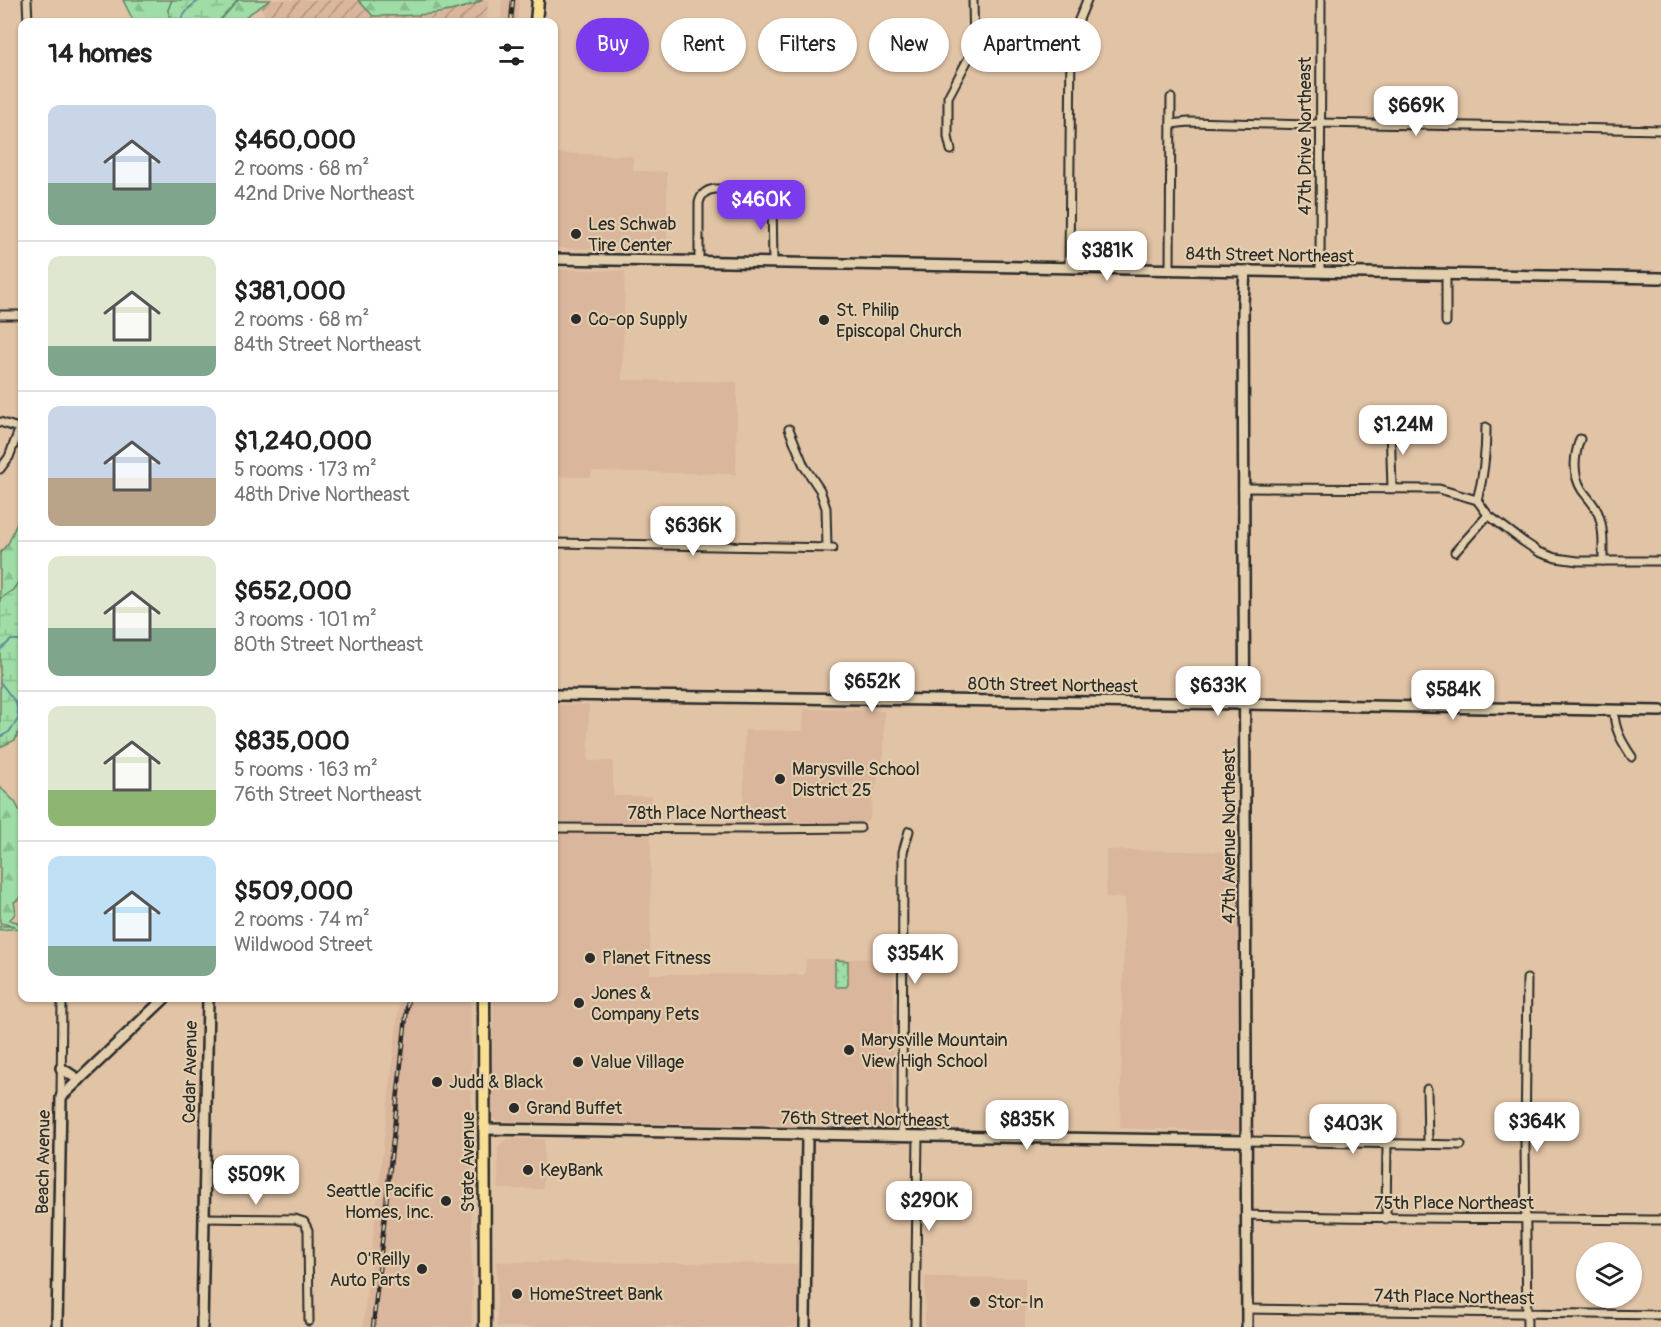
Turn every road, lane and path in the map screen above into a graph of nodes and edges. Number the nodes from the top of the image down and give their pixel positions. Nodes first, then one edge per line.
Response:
1 (27, 0) edge
2 (538, 0) edge
3 (973, 0) edge
4 (1087, 0) edge
5 (1321, 0) edge
6 (28, 18) edge
7 (536, 18) edge
8 (1171, 98) dead end
9 (1171, 123) junction
10 (1320, 123) junction
11 (1661, 130) edge
12 (951, 150) dead end
13 (558, 259) edge
14 (699, 261) junction
15 (773, 263) junction
16 (1069, 268) junction
17 (1170, 270) junction
18 (1245, 272) junction
19 (1320, 272) junction
20 (1446, 274) junction
21 (1661, 278) edge
22 (0, 315) edge
23 (18, 315) edge
24 (1446, 322) dead end
25 (0, 422) edge
26 (18, 424) edge
27 (1390, 424) dead end
28 (1485, 427) dead end
29 (789, 429) dead end
30 (18, 435) edge
31 (1580, 439) dead end
32 (0, 469) edge
33 (1243, 488) junction
34 (1392, 488) junction
35 (1477, 500) junction
36 (1488, 515) junction
37 (558, 543) edge
38 (1455, 552) dead end
39 (1603, 561) junction
40 (1661, 561) edge
41 (558, 695) edge
42 (1245, 704) junction
43 (1614, 711) junction
44 (1661, 711) edge
45 (1632, 757) dead end
46 (558, 828) edge
47 (860, 828) dead end
48 (909, 831) dead end
49 (1527, 979) dead end
50 (62, 1002) edge
51 (161, 1002) edge
52 (208, 1002) edge
53 (484, 1002) edge
54 (61, 1068) junction
55 (79, 1080) junction
56 (1427, 1089) dead end
57 (61, 1097) junction
58 (484, 1129) junction
59 (807, 1134) junction
60 (902, 1136) junction
61 (918, 1136) junction
62 (1246, 1141) junction
63 (1386, 1143) junction
64 (1428, 1144) junction
65 (1461, 1145) dead end
66 (1247, 1215) junction
67 (204, 1218) junction
68 (1526, 1218) junction
69 (1386, 1219) junction
70 (1661, 1220) edge
71 (1247, 1310) junction
72 (1527, 1313) junction
73 (1661, 1315) edge
74 (309, 1321) dead end
75 (57, 1327) edge
76 (202, 1327) edge
77 (485, 1327) edge
78 (805, 1327) edge
79 (915, 1327) edge
80 (1247, 1327) edge
81 (1527, 1327) edge

1 - 6 street
2 - 7 main road
3 - 12 street
4 - 16 street
5 - 10 street, 47th Drive Northeast
8 - 9 street
9 - 10 street
9 - 17 street
10 - 11 street
10 - 19 street, 47th Drive Northeast
13 - 14 street, 84th Street Northeast
14 - 15 street, 84th Street Northeast
14 - 15 street
15 - 16 street, 84th Street Northeast
16 - 17 street, 84th Street Northeast
17 - 18 street, 84th Street Northeast
18 - 19 street, 84th Street Northeast
18 - 33 street, 47th Avenue Northeast
19 - 20 street, 84th Street Northeast
20 - 21 street, 84th Street Northeast
20 - 24 street
22 - 23 street
25 - 26 street
27 - 34 street
28 - 35 street
29 - 37 street
30 - 32 street
31 - 39 street
33 - 34 street
33 - 42 street, 47th Avenue Northeast
34 - 35 street
35 - 36 street
36 - 38 street
36 - 39 street
39 - 40 street
41 - 42 street, 80th Street Northeast
42 - 43 street, 80th Street Northeast
42 - 62 street, 47th Avenue Northeast
43 - 44 street, 80th Street Northeast
43 - 45 street
46 - 47 street, 78th Place Northeast
48 - 60 street
49 - 68 street
50 - 54 street, Beach Avenue
51 - 55 street
52 - 67 street, Cedar Avenue
53 - 58 main road, State Avenue
54 - 55 street
54 - 57 street, Beach Avenue
55 - 57 street
56 - 64 street
57 - 75 street, Beach Avenue
58 - 59 street, 76th Street Northeast
58 - 77 main road, State Avenue
59 - 60 street, 76th Street Northeast
59 - 78 street
60 - 61 street, 76th Street Northeast
61 - 62 street, 76th Street Northeast
61 - 79 street
62 - 63 street, 76th Street Northeast
62 - 66 street, 47th Avenue Northeast
63 - 64 street, 76th Street Northeast
63 - 69 street
64 - 65 street, 76th Street Northeast
66 - 69 street, 75th Place Northeast
66 - 71 street, 47th Avenue Northeast
67 - 74 street
67 - 76 street, Cedar Avenue
68 - 69 street, 75th Place Northeast
68 - 70 street, 75th Place Northeast
68 - 72 street
71 - 72 street, 74th Place Northeast
71 - 80 street, 47th Avenue Northeast
72 - 73 street, 74th Place Northeast
72 - 81 street

